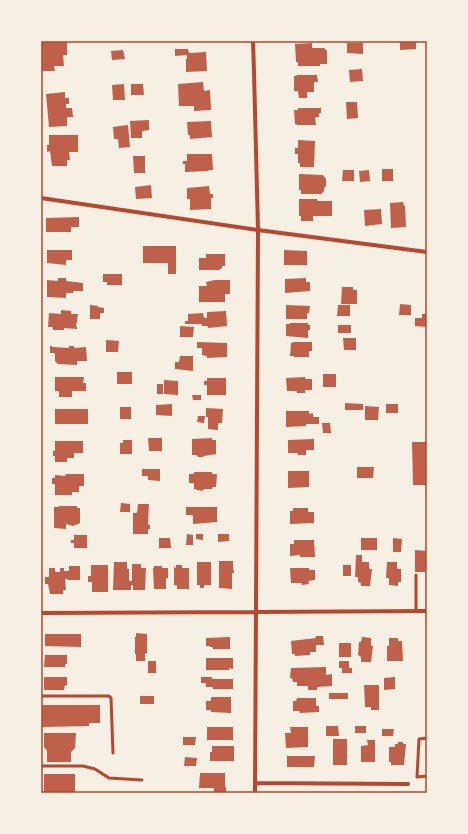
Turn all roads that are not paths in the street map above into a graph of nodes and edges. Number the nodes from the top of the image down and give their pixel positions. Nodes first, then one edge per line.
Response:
1 (252, 41) edge
2 (41, 198) edge
3 (258, 230) junction
4 (427, 252) edge
5 (416, 575) dead end
6 (416, 611) junction
7 (427, 611) edge
8 (256, 612) junction
9 (41, 613) edge
10 (41, 696) edge
11 (427, 738) edge
12 (113, 753) dead end
13 (41, 766) edge
14 (427, 776) edge
15 (142, 780) dead end
16 (255, 783) junction
17 (408, 784) dead end
18 (255, 793) edge

1 - 3 street
2 - 3 street
3 - 4 street
3 - 8 street
5 - 6 lane
6 - 7 street
6 - 8 street
8 - 9 street
8 - 16 street
10 - 12 lane
11 - 14 lane
13 - 15 lane
16 - 17 street
16 - 18 street

